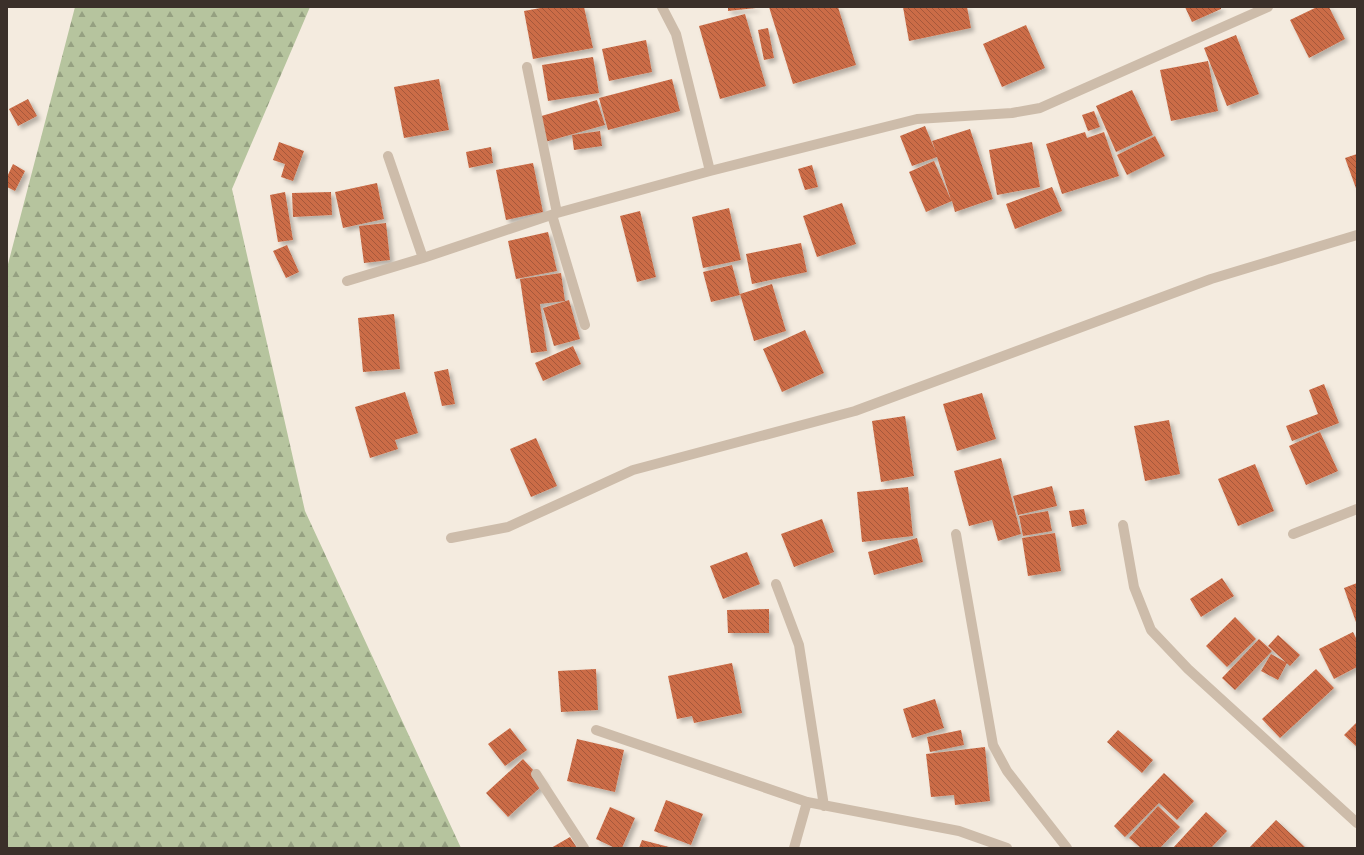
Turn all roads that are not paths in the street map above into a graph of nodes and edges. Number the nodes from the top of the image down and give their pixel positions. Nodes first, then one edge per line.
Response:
1 (662, 7) edge
2 (1268, 7) edge
3 (527, 67) dead end
4 (388, 156) dead end
5 (710, 171) junction
6 (554, 214) junction
7 (1357, 235) edge
8 (423, 258) junction
9 (347, 281) dead end
10 (585, 325) dead end
11 (1357, 509) edge
12 (1123, 525) dead end
13 (956, 534) dead end
14 (1293, 534) dead end
15 (451, 538) dead end
16 (776, 584) dead end
17 (596, 730) dead end
18 (536, 774) dead end
19 (806, 802) junction
20 (824, 806) junction
21 (1357, 823) edge
22 (584, 848) edge
23 (794, 848) edge
24 (1007, 848) edge
25 (1067, 848) edge

1 - 5 street
2 - 5 street
3 - 6 street
4 - 8 street
5 - 6 street
6 - 8 street
6 - 10 street
7 - 15 street
8 - 9 street
11 - 14 street
12 - 21 street
13 - 25 street
16 - 20 street
17 - 19 street
18 - 22 street
19 - 20 street
19 - 23 street
20 - 24 street

